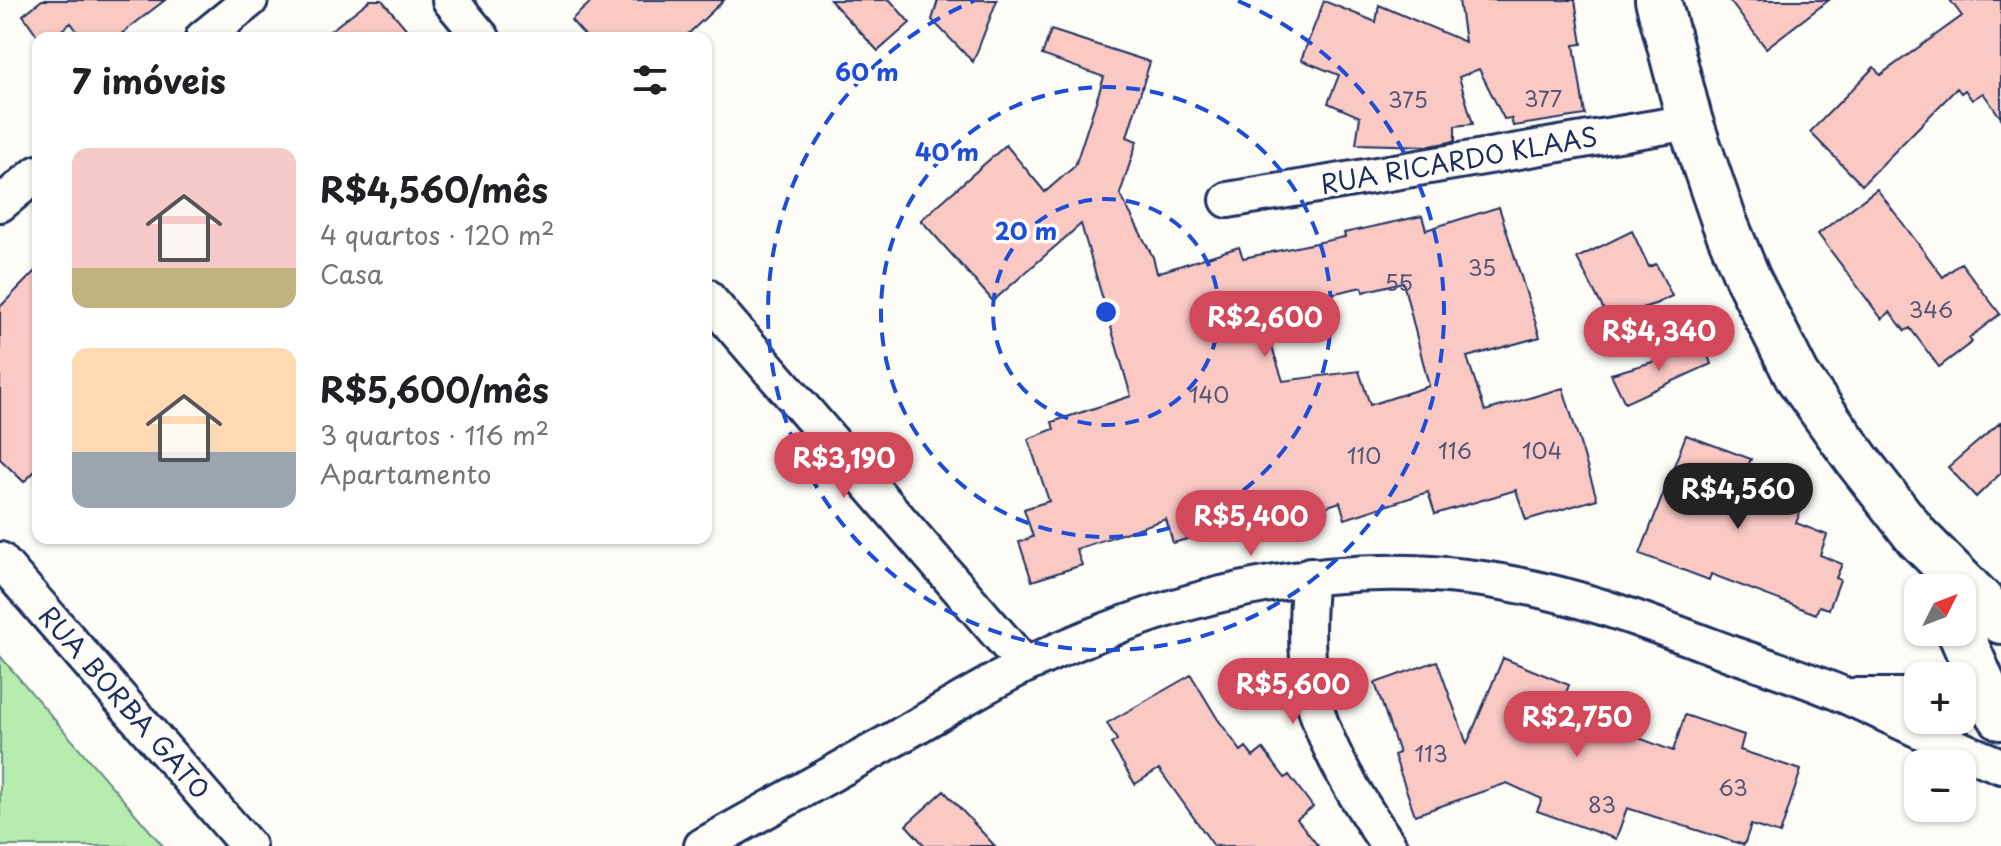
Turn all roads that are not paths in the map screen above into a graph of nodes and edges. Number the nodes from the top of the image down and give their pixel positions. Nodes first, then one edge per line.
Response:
1 (250, 0) edge
2 (450, 0) edge
3 (1658, 0) edge
4 (210, 32) edge
5 (477, 32) edge
6 (1690, 122) junction
7 (32, 178) edge
8 (1228, 200) dead end
9 (0, 204) edge
10 (712, 303) edge
11 (1917, 537) junction
12 (0, 560) edge
13 (1934, 574) edge
14 (1310, 575) junction
15 (2001, 621) edge
16 (1966, 646) edge
17 (1025, 665) junction
18 (1845, 696) junction
19 (1904, 696) edge
20 (1988, 701) edge
21 (2001, 766) edge
22 (248, 846) edge
23 (702, 846) edge
24 (1389, 846) edge

1 - 4 street
2 - 5 street
3 - 6 street
6 - 8 street, RUA RICARDO KLAAS
6 - 11 street
7 - 9 street
10 - 17 street
11 - 13 street
11 - 15 street
12 - 22 street, RUA BORBA GATO
14 - 17 street
14 - 18 street
14 - 24 street
16 - 20 street
17 - 23 street
18 - 19 street
18 - 21 street

